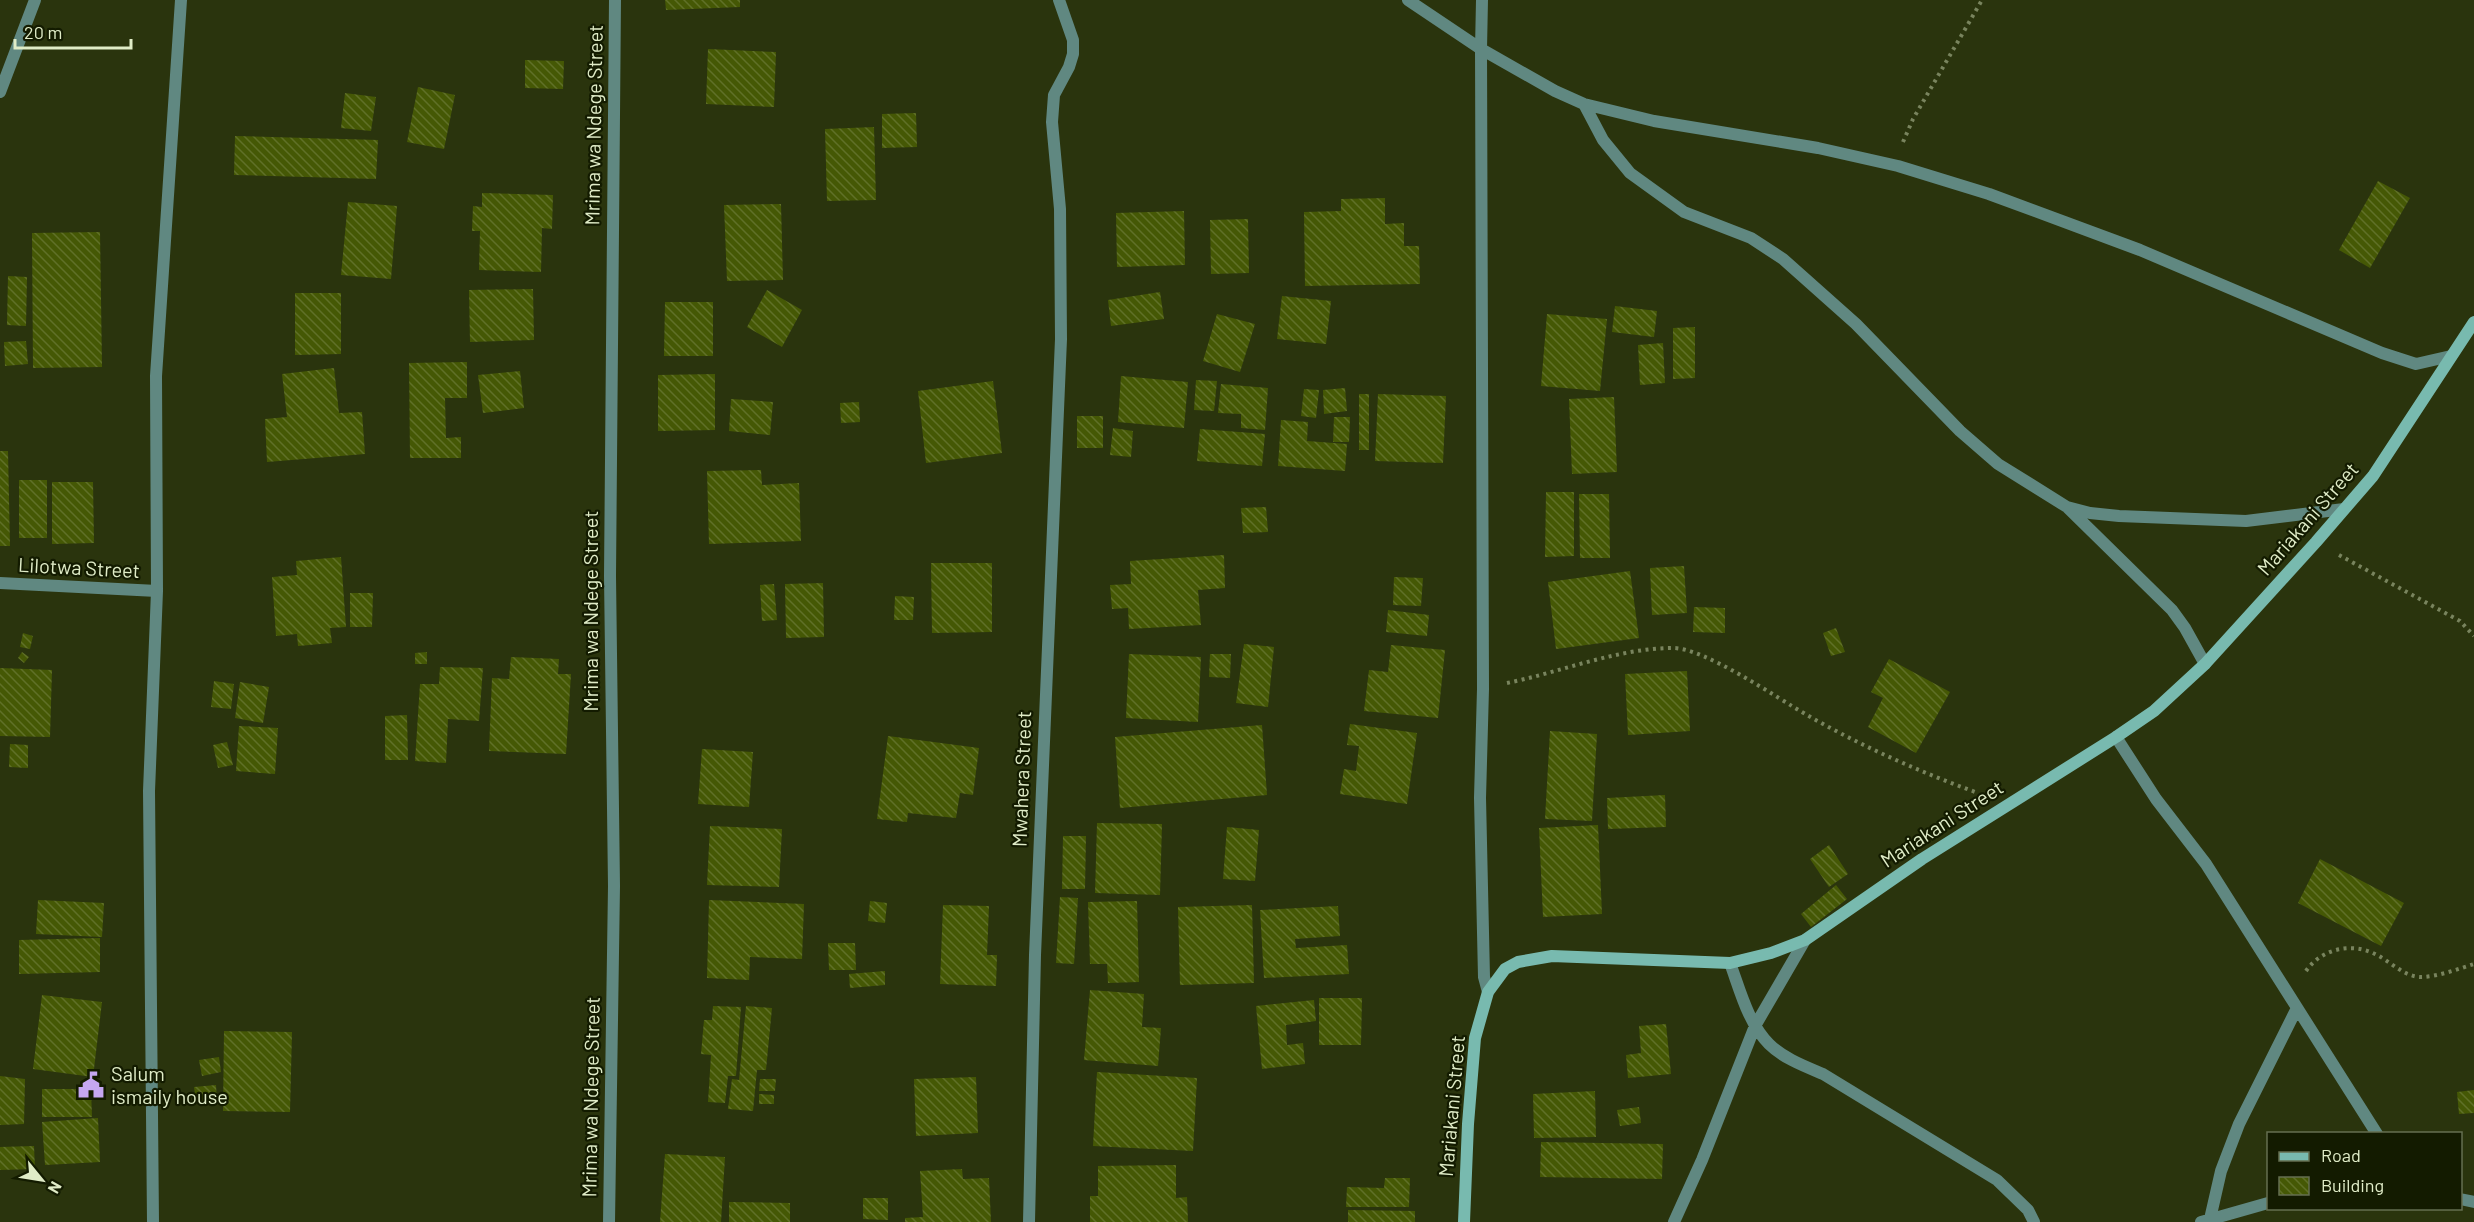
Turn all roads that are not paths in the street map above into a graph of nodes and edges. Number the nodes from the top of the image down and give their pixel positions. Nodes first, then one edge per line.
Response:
1 (35, 0) edge
2 (181, 0) edge
3 (615, 0) edge
4 (1059, 0) edge
5 (1408, 0) edge
6 (1482, 0) edge
7 (1481, 49) junction
8 (0, 92) edge
9 (1584, 104) junction
10 (2474, 322) edge
11 (2451, 356) junction
12 (2067, 507) junction
13 (2344, 509) junction
14 (0, 583) edge
15 (157, 591) junction
16 (2205, 664) junction
17 (2115, 737) junction
18 (1805, 940) junction
19 (1730, 963) junction
20 (1488, 992) junction
21 (2297, 1008) junction
22 (1755, 1026) junction
23 (2376, 1132) edge
24 (2267, 1203) edge
25 (2206, 1221) edge
26 (153, 1222) edge
27 (609, 1222) edge
28 (1029, 1222) edge
29 (1464, 1222) edge
30 (1674, 1222) edge
31 (2034, 1222) edge

1 - 8 street
2 - 15 street
3 - 27 street, Mrima wa Ndege Street
4 - 28 street, Mwahera Street
5 - 7 street
6 - 7 street
7 - 9 street
7 - 20 street
9 - 11 street
9 - 12 street
10 - 11 street, Mariakani Street
11 - 13 street, Mariakani Street
12 - 13 street
12 - 16 street
13 - 16 street, Mariakani Street
14 - 15 street, Lilotwa Street
15 - 26 street
16 - 17 street, Mariakani Street
17 - 18 street, Mariakani Street
17 - 21 street
18 - 19 street, Mariakani Street
18 - 22 street
19 - 20 street, Mariakani Street
19 - 22 street
20 - 29 street, Mariakani Street
21 - 23 street
21 - 25 street
22 - 30 street
22 - 31 street
24 - 25 street

